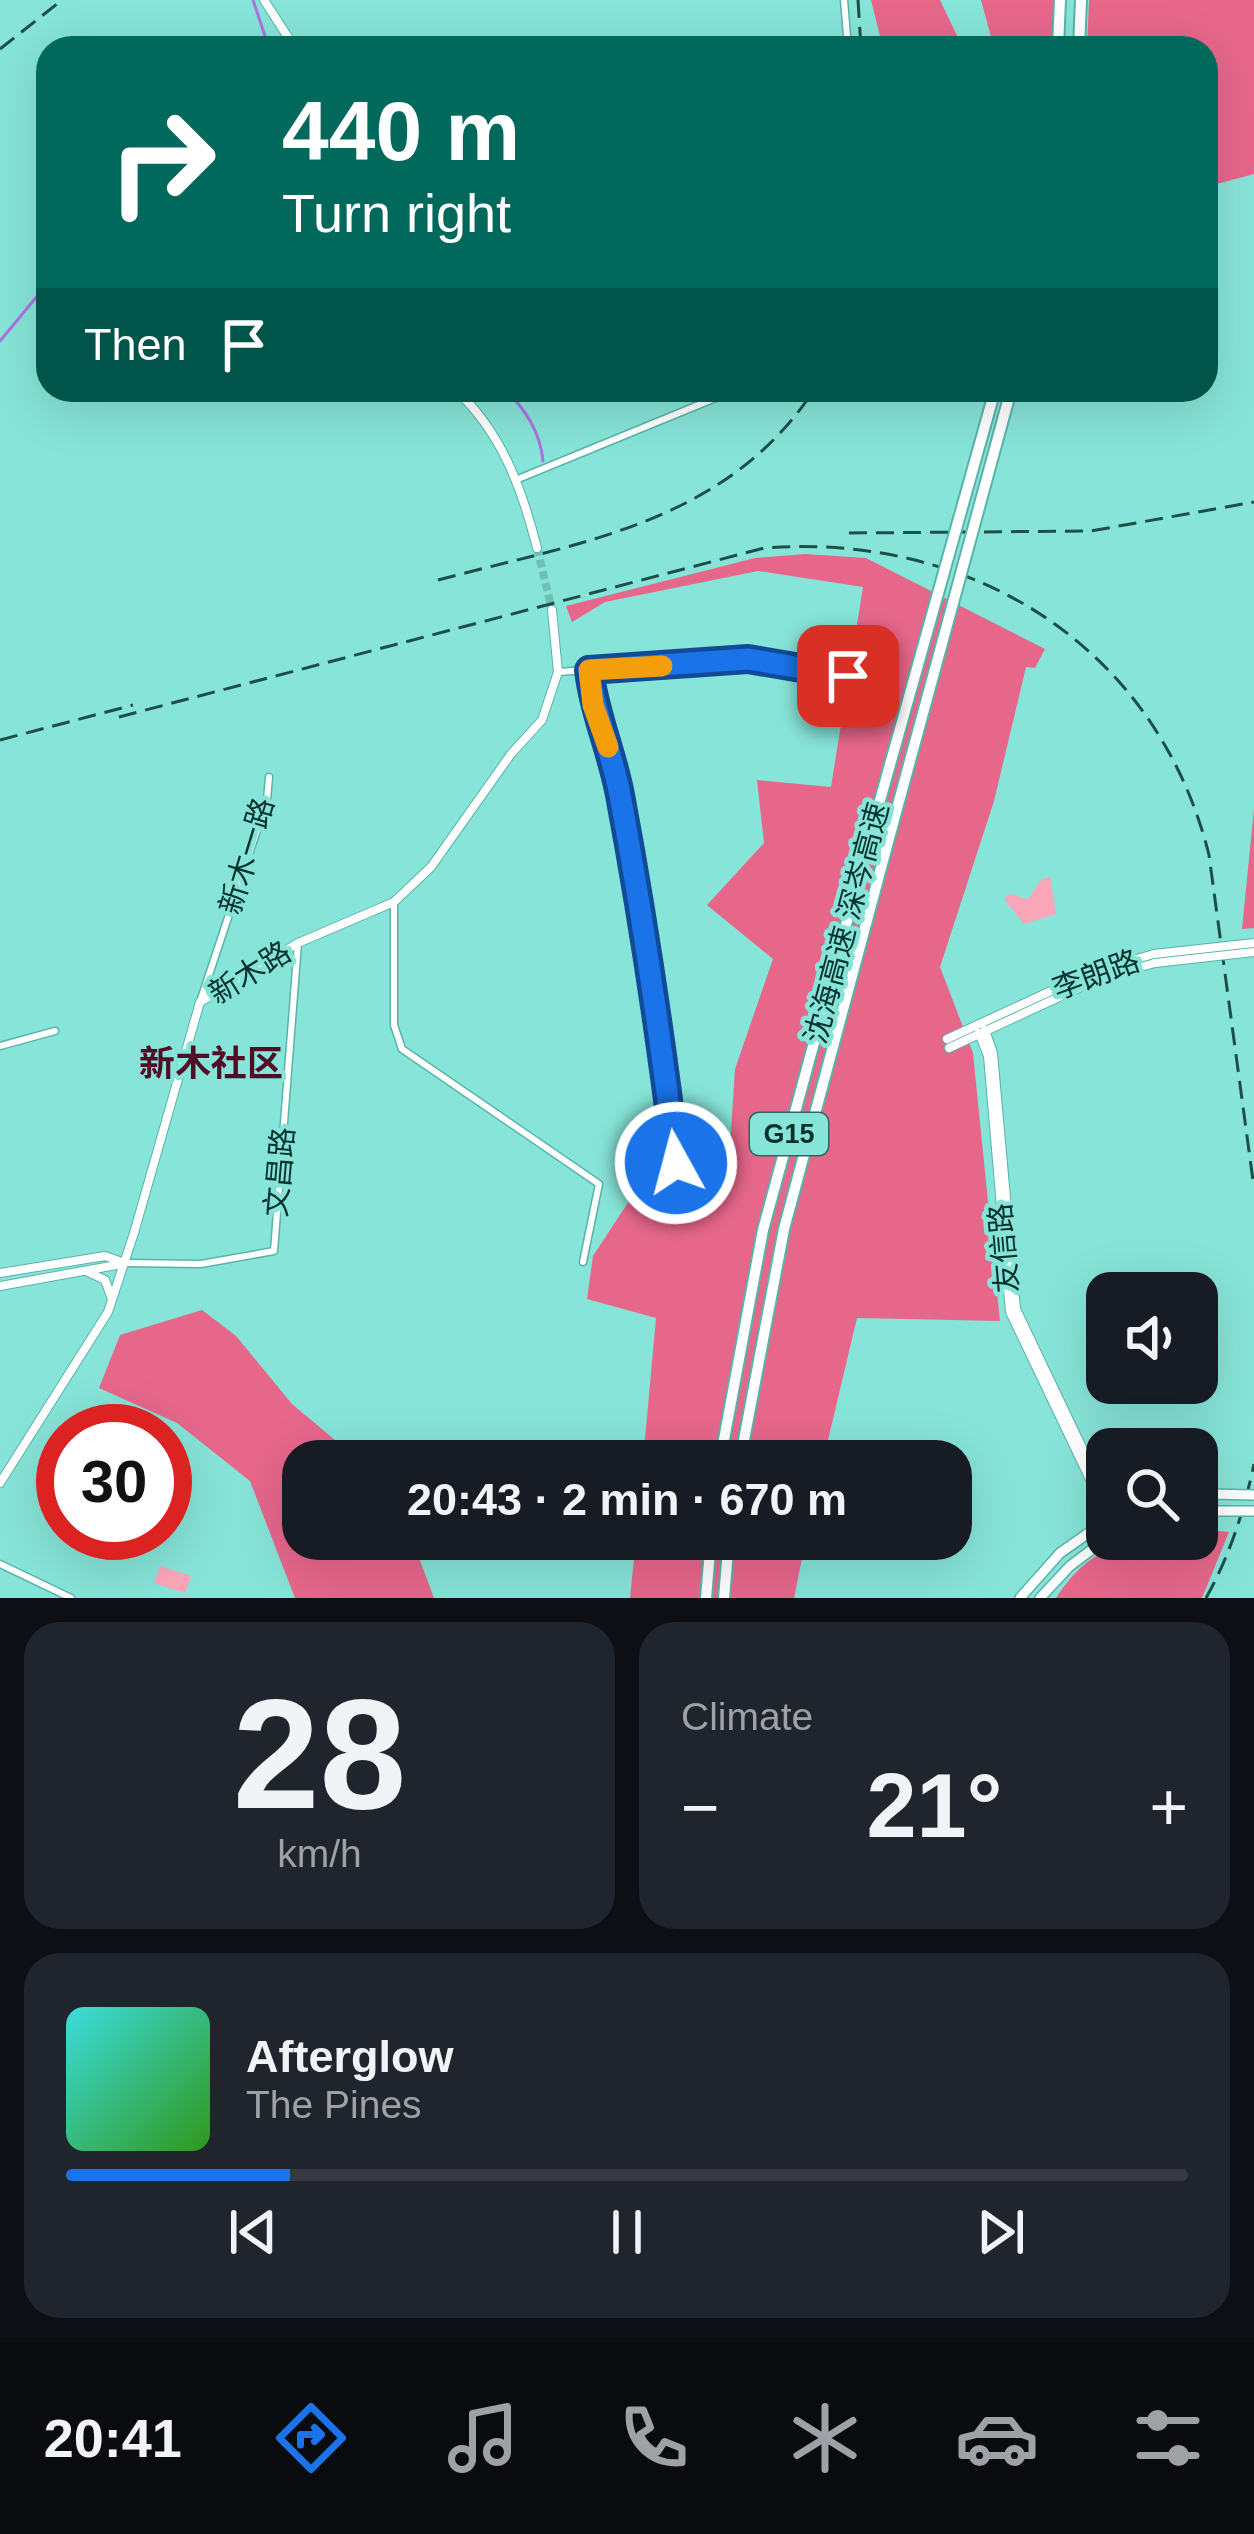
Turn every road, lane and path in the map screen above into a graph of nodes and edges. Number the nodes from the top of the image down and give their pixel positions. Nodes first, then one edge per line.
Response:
1 (264, 0) edge
2 (844, 0) edge
3 (1060, 0) edge
4 (1081, 0) edge
5 (287, 36) edge
6 (847, 36) edge
7 (1058, 36) edge
8 (1080, 36) edge
9 (469, 402) edge
10 (705, 402) edge
11 (991, 402) edge
12 (1008, 402) edge
13 (518, 478) junction
14 (537, 548) tunnel mouth
15 (552, 610) tunnel mouth
16 (589, 670) junction
17 (558, 672) junction
18 (848, 676) dead end
19 (269, 777) dead end
20 (394, 902) junction
21 (298, 943) junction
22 (1254, 947) edge
23 (1154, 958) junction
24 (200, 1002) junction
25 (55, 1031) dead end
26 (982, 1032) junction
27 (0, 1046) edge
28 (676, 1163) dead end
29 (583, 1262) dead end
30 (125, 1263) junction
31 (87, 1272) junction
32 (0, 1274) edge
33 (0, 1286) edge
34 (112, 1300) junction
35 (724, 1440) edge
36 (744, 1440) edge
37 (1086, 1458) edge
38 (1086, 1473) edge
39 (0, 1483) edge
40 (1218, 1494) edge
41 (1254, 1495) edge
42 (1218, 1511) edge
43 (1254, 1511) edge
44 (1086, 1533) edge
45 (1086, 1554) edge
46 (709, 1560) edge
47 (727, 1560) edge
48 (0, 1564) edge
49 (71, 1598) edge
50 (706, 1598) edge
51 (724, 1598) edge
52 (1020, 1598) edge
53 (1040, 1598) edge

1 - 5 street
2 - 6 street
3 - 7 highway
4 - 8 highway
9 - 13 street
10 - 13 street
11 - 35 highway, 沈海高速 深岑高速 / G15, bridge
12 - 36 highway, 沈海高速 深岑高速 / G15, bridge
13 - 14 street
15 - 17 street, 新木路
16 - 17 street
16 - 18 street
16 - 28 street
17 - 20 street, 新木路
19 - 24 street, 新木一路
20 - 21 street, 新木路
20 - 29 street
21 - 24 street, 新木路
21 - 30 street, 文昌路
22 - 23 street, 李朗路, bridge
23 - 26 street, 李朗路
23 - 26 street, 李朗路
24 - 30 street, 新木路
25 - 27 street
26 - 37 street, 友信路
26 - 38 street, 友信路
30 - 31 street
30 - 32 street
30 - 34 street, 新木路
31 - 33 street
31 - 34 street
34 - 39 street, 新木路
40 - 41 main road, bridge
42 - 43 main road, bridge
44 - 52 main road
45 - 53 main road
46 - 50 highway
47 - 51 highway
48 - 49 street

